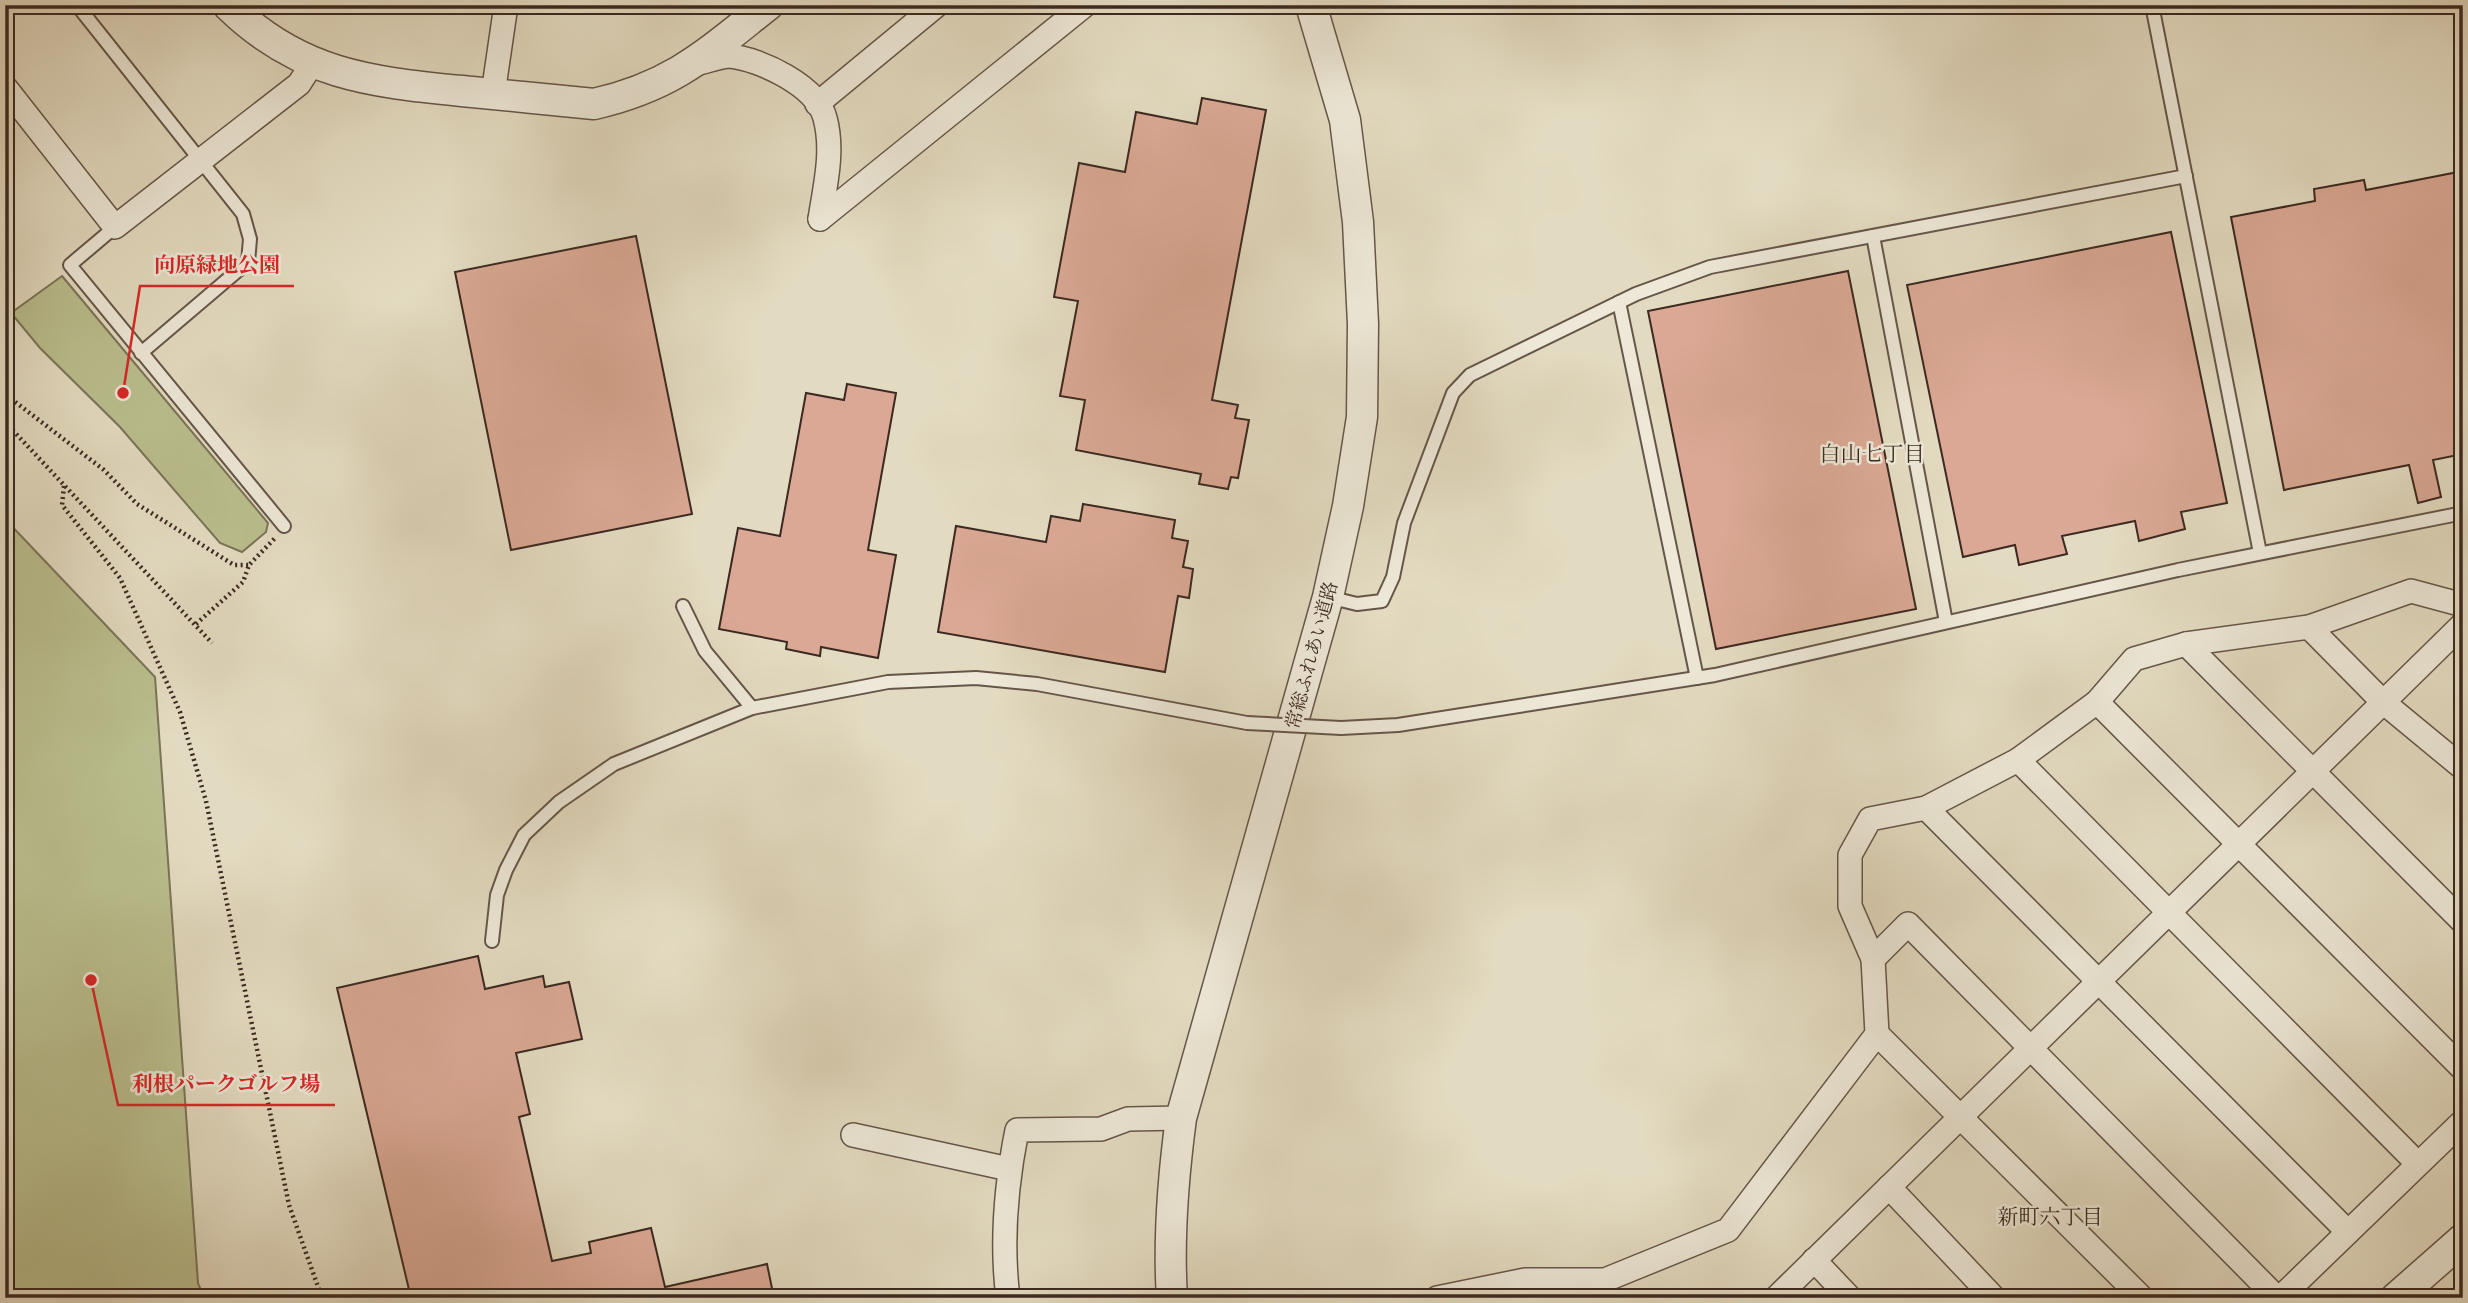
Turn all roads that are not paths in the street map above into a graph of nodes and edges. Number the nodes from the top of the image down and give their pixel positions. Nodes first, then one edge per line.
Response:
1 (77, 5) edge
2 (228, 5) edge
3 (506, 5) edge
4 (768, 5) edge
5 (937, 5) edge
6 (1085, 5) edge
7 (1311, 5) edge
8 (2152, 5) edge
9 (312, 64) junction
10 (693, 64) junction
11 (5, 87) edge
12 (494, 94) junction
13 (817, 104) junction
14 (200, 159) junction
15 (2186, 176) junction
16 (115, 227) junction
17 (1873, 236) junction
18 (1619, 302) junction
19 (141, 354) junction
20 (2463, 513) edge
21 (284, 526) road end
22 (2260, 553) junction
23 (1328, 597) junction
24 (683, 606) dead end
25 (2463, 606) edge
26 (1946, 622) junction
27 (2309, 627) junction
28 (2461, 629) edge
29 (2186, 643) junction
30 (1697, 678) junction
31 (2097, 702) junction
32 (2383, 702) junction
33 (752, 708) junction
34 (2018, 760) junction
35 (2463, 768) edge
36 (2313, 771) junction
37 (1926, 808) junction
38 (2238, 844) junction
39 (2169, 912) junction
40 (2463, 922) edge
41 (492, 941) dead end
42 (1873, 959) junction
43 (2098, 981) junction
44 (1877, 1034) junction
45 (2031, 1048) junction
46 (2463, 1069) edge
47 (1962, 1115) junction
48 (1181, 1118) junction
49 (2463, 1121) edge
50 (853, 1135) dead end
51 (2418, 1164) junction
52 (1009, 1169) junction
53 (1889, 1187) junction
54 (2348, 1232) junction
55 (2463, 1239) edge
56 (1814, 1260) junction
57 (1525, 1280) junction
58 (1008, 1298) edge
59 (1172, 1298) edge
60 (1437, 1298) edge
61 (1543, 1298) edge
62 (1776, 1298) edge
63 (1850, 1298) edge
64 (1994, 1298) edge
65 (2142, 1298) edge
66 (2279, 1298) edge
67 (2396, 1298) edge

1 - 14 lane
2 - 9 street
3 - 12 street
4 - 10 street
5 - 13 street
6 - 13 street
7 - 23 street, 常総ふれあい道路
8 - 15 lane
9 - 12 street
9 - 14 street
10 - 12 street
10 - 13 street
11 - 16 street
14 - 16 street
14 - 19 lane
15 - 17 lane
15 - 22 lane
16 - 19 lane
17 - 18 lane
17 - 26 lane
18 - 23 lane
18 - 30 lane
19 - 21 lane
20 - 22 lane
22 - 26 lane
23 - 48 street, 常総ふれあい道路
24 - 33 lane
25 - 27 street
26 - 30 lane
27 - 29 street
27 - 32 street
28 - 32 street
29 - 31 street
29 - 36 street
30 - 33 lane, bridge
31 - 34 street
31 - 38 street
32 - 35 street
32 - 36 street
33 - 41 lane
34 - 37 street
34 - 39 street
36 - 38 street
36 - 40 street
37 - 42 street
37 - 43 street
38 - 39 street
38 - 46 street
39 - 43 street
39 - 51 street
42 - 44 street
42 - 45 street
43 - 45 street
43 - 54 street
44 - 47 street
44 - 57 street
45 - 47 street
45 - 66 street
47 - 53 street
47 - 65 street
48 - 52 street
48 - 59 street, 常総ふれあい道路
49 - 51 street
50 - 52 street
51 - 54 street
52 - 58 street
53 - 56 street
53 - 64 street
54 - 66 street
55 - 67 street
56 - 62 street
56 - 63 street
57 - 60 street
57 - 61 street

